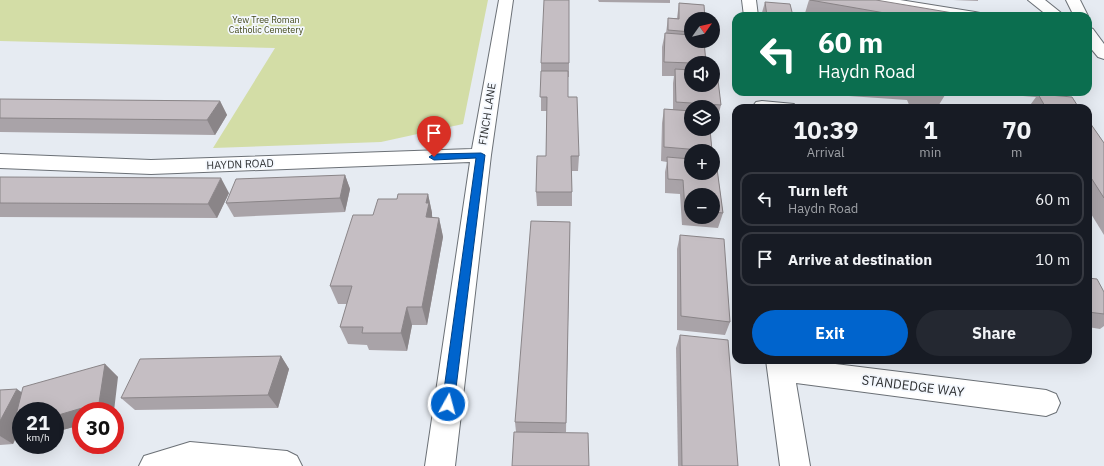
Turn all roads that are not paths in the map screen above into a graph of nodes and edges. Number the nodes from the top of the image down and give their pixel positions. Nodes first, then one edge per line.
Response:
1 (506, 0) edge
2 (748, 0) edge
3 (872, 0) edge
4 (1035, 0) edge
5 (1073, 0) edge
6 (750, 12) edge
7 (949, 12) edge
8 (1052, 12) edge
9 (1079, 12) edge
10 (1092, 37) edge
11 (1104, 54) edge
12 (481, 155) junction
13 (0, 160) edge
14 (780, 365) edge
15 (1046, 403) dead end
16 (154, 466) edge
17 (287, 466) edge
18 (440, 466) edge
19 (795, 466) edge

1 - 12 street, FINCH LANE
2 - 6 street
3 - 7 street
4 - 8 street
5 - 9 street
10 - 11 street
12 - 13 street, HAYDN ROAD
12 - 18 street, FINCH LANE
14 - 15 street, STANDEDGE WAY
14 - 19 street
16 - 17 street

